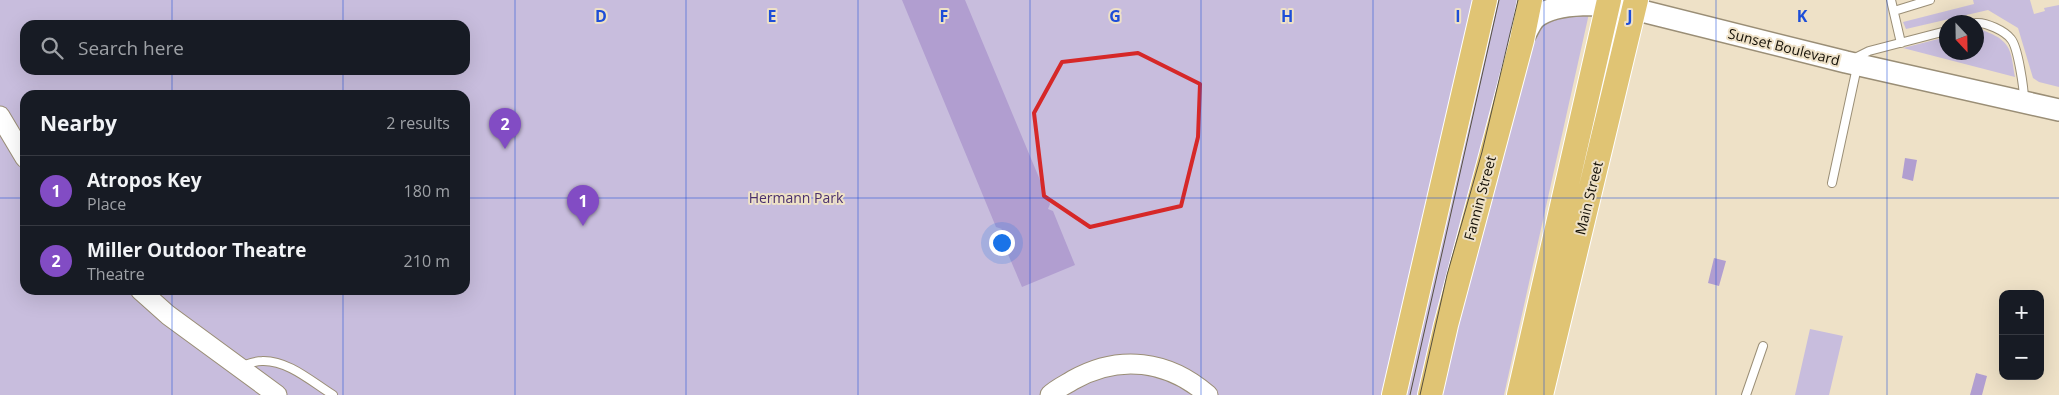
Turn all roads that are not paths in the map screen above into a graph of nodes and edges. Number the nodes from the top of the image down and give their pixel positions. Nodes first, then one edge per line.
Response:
1 (1484, 0) edge
2 (1530, 0) edge
3 (1891, 0) edge
4 (1930, 0) edge
5 (1609, 2) edge
6 (1635, 4) edge
7 (1894, 11) junction
8 (1984, 22) edge
9 (1939, 33) edge
10 (1522, 40) junction
11 (1901, 43) junction
12 (1851, 64) junction
13 (2024, 102) junction
14 (2059, 110) edge
15 (0, 116) edge
16 (20, 150) edge
17 (1832, 183) dead end
18 (146, 295) edge
19 (1762, 346) dead end
20 (238, 367) junction
21 (1048, 394) edge
22 (277, 395) edge
23 (333, 395) edge
24 (1208, 395) edge
25 (1394, 395) edge
26 (1430, 395) edge
27 (1519, 395) edge
28 (1541, 395) edge
29 (1746, 395) edge

1 - 25 main road
2 - 10 main road, Fannin Street
3 - 7 lane
4 - 7 lane
5 - 6 main road, Sunset Boulevard
5 - 10 main road, Sunset Boulevard
5 - 27 main road, Main Street
6 - 12 main road, Sunset Boulevard
6 - 28 main road, Main Street
7 - 11 lane
8 - 13 lane
9 - 11 lane
10 - 26 main road, Fannin Street
11 - 12 lane
12 - 13 main road, Sunset Boulevard
12 - 17 lane
13 - 14 main road, Sunset Boulevard
15 - 16 street
18 - 20 street
19 - 29 lane
20 - 22 street
20 - 23 lane
21 - 24 street

